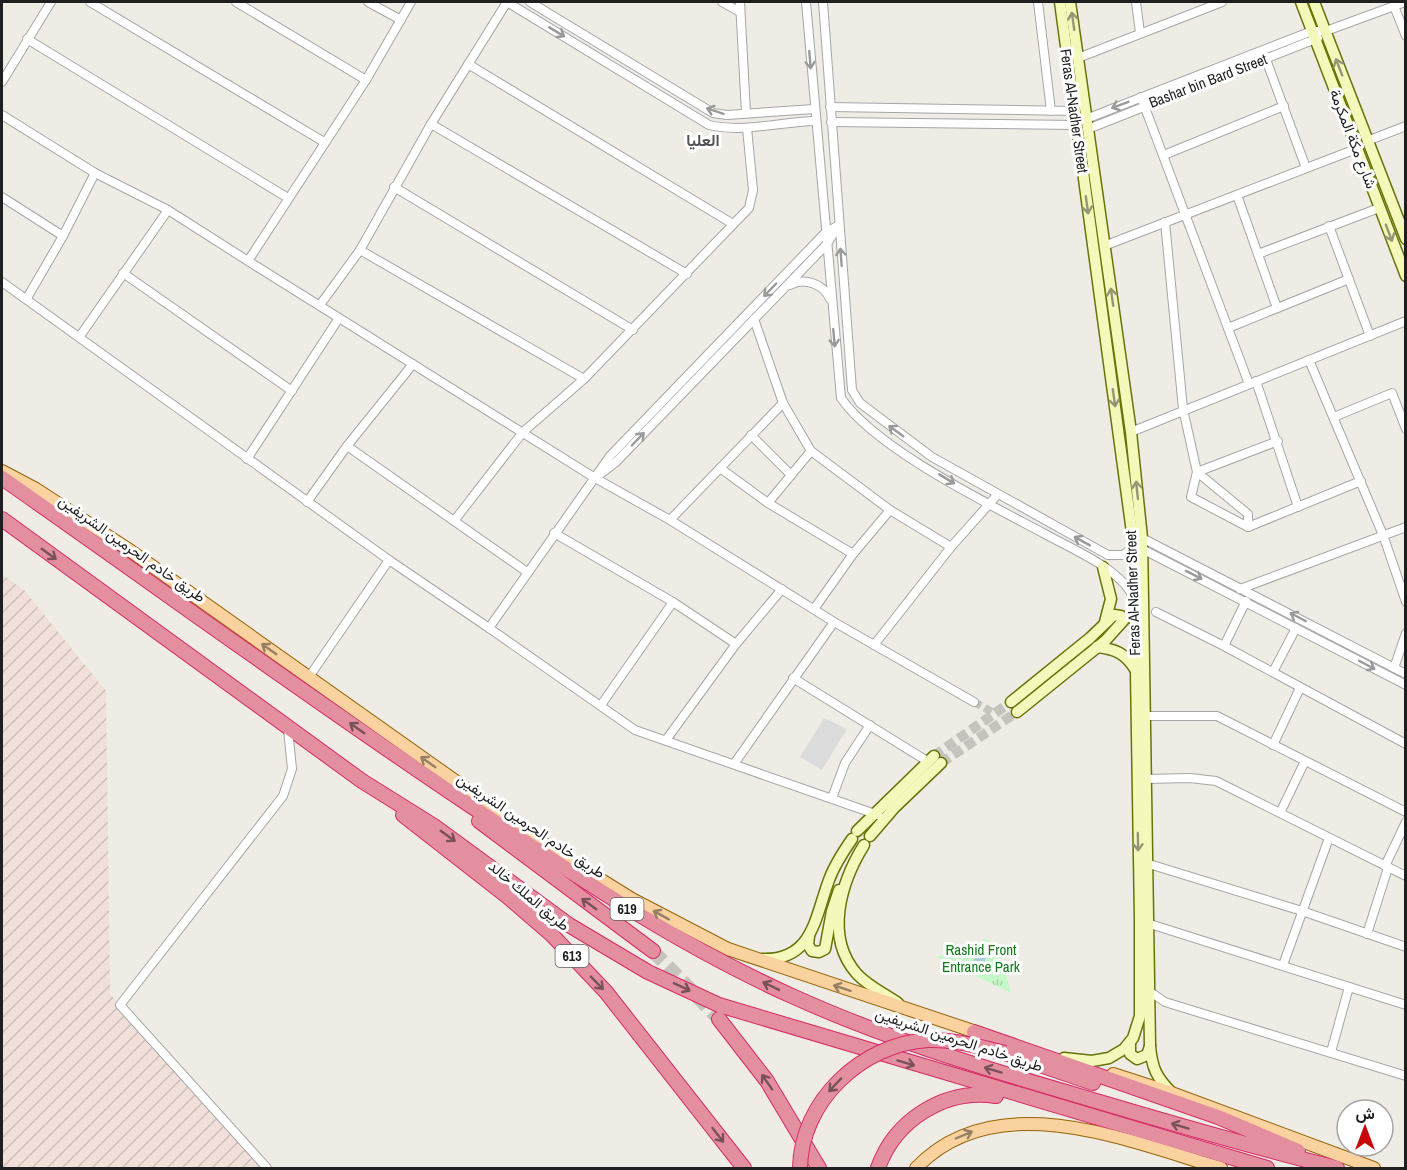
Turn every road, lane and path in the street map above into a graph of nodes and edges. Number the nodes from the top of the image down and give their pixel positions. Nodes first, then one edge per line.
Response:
1 (51, 2) edge
2 (90, 2) edge
3 (236, 2) edge
4 (368, 2) edge
5 (411, 2) edge
6 (507, 2) edge
7 (530, 2) edge
8 (722, 2) edge
9 (740, 2) edge
10 (806, 2) edge
11 (823, 2) edge
12 (1038, 2) edge
13 (1060, 2) edge
14 (1071, 2) edge
15 (1136, 2) edge
16 (1222, 2) edge
17 (1301, 2) edge
18 (1314, 2) edge
19 (1405, 2) edge
20 (1394, 6) junction
21 (740, 12) junction
22 (400, 21) junction
23 (1326, 31) junction
24 (1140, 33) junction
25 (1314, 36) junction
26 (1406, 36) edge
27 (27, 39) junction
28 (1262, 50) junction
29 (1078, 58) junction
30 (1266, 59) junction
31 (468, 64) junction
32 (366, 80) junction
33 (2, 82) edge
34 (1141, 98) junction
35 (1144, 106) junction
36 (1284, 106) junction
37 (830, 107) junction
38 (814, 109) junction
39 (1051, 111) junction
40 (1074, 111) junction
41 (746, 113) junction
42 (2, 115) edge
43 (815, 121) junction
44 (831, 122) junction
45 (431, 124) junction
46 (1087, 124) junction
47 (1076, 125) junction
48 (1406, 126) edge
49 (747, 128) junction
50 (1367, 141) junction
51 (324, 142) junction
52 (1356, 149) junction
53 (1164, 155) junction
54 (1306, 168) junction
55 (95, 173) junction
56 (394, 187) junction
57 (1237, 195) junction
58 (2, 197) edge
59 (288, 198) junction
60 (1379, 208) junction
61 (168, 210) junction
62 (1401, 212) edge
63 (1185, 215) junction
64 (1165, 222) junction
65 (733, 224) junction
66 (839, 225) junction
67 (1329, 226) junction
68 (825, 233) junction
69 (63, 236) junction
70 (1406, 239) edge
71 (826, 245) junction
72 (1104, 246) junction
73 (360, 250) junction
74 (1258, 254) junction
75 (248, 261) junction
76 (123, 273) junction
77 (687, 274) junction
78 (1406, 276) edge
79 (1349, 279) junction
80 (2, 282) edge
81 (783, 289) junction
82 (27, 298) junction
83 (831, 303) junction
84 (320, 305) junction
85 (1277, 308) junction
86 (339, 318) junction
87 (754, 319) junction
88 (1406, 321) edge
89 (1227, 328) junction
90 (633, 330) junction
91 (80, 336) junction
92 (1370, 336) junction
93 (1309, 360) junction
94 (413, 364) junction
95 (584, 379) junction
96 (1253, 383) junction
97 (292, 390) junction
98 (783, 403) junction
99 (1183, 409) junction
100 (1334, 417) junction
101 (1406, 429) edge
102 (524, 432) junction
103 (1131, 432) junction
104 (751, 435) junction
105 (1278, 441) junction
106 (347, 446) junction
107 (811, 451) junction
108 (247, 459) junction
109 (720, 468) junction
110 (2, 471) edge
111 (1197, 472) junction
112 (791, 475) junction
113 (2, 478) edge
114 (595, 478) junction
115 (1361, 481) junction
116 (998, 494) junction
117 (1304, 495) dead end
118 (307, 502) junction
119 (768, 503) junction
120 (990, 505) junction
121 (1299, 507) junction
122 (891, 510) junction
123 (2, 519) edge
124 (670, 520) junction
125 (454, 521) junction
126 (1248, 527) junction
127 (1406, 527) edge
128 (554, 533) junction
129 (1383, 535) junction
130 (1140, 544) junction
131 (951, 547) junction
132 (853, 554) junction
133 (389, 560) junction
134 (1104, 567) junction
135 (527, 572) junction
136 (1243, 588) junction
137 (782, 589) junction
138 (1230, 593) junction
139 (1134, 600) junction
140 (1246, 601) junction
141 (673, 602) junction
142 (1406, 602) edge
143 (814, 609) junction
144 (1156, 612) dead end
145 (834, 622) junction
146 (1105, 622) junction
147 (489, 628) junction
148 (1296, 628) junction
149 (1406, 633) edge
150 (736, 644) junction
151 (874, 645) junction
152 (1097, 646) junction
153 (1224, 646) junction
154 (1394, 668) junction
155 (1135, 669) junction
156 (1273, 672) junction
157 (1406, 674) edge
158 (309, 678) junction
159 (793, 678) junction
160 (1406, 685) edge
161 (1300, 688) junction
162 (974, 702) tunnel mouth
163 (601, 705) junction
164 (1146, 716) junction
165 (870, 725) junction
166 (288, 727) junction
167 (666, 740) junction
168 (1406, 744) edge
169 (1273, 745) junction
170 (934, 760) joint
171 (1305, 761) junction
172 (734, 764) junction
173 (412, 766) junction
174 (1146, 779) junction
175 (362, 781) junction
176 (832, 798) junction
177 (1406, 812) edge
178 (1280, 813) junction
179 (880, 816) junction
180 (1406, 822) edge
181 (1329, 838) junction
182 (1149, 864) junction
183 (1386, 867) junction
184 (850, 873) junction
185 (1406, 876) edge
186 (1302, 911) junction
187 (1150, 924) junction
188 (1367, 934) junction
189 (809, 936) junction
190 (1406, 947) edge
191 (652, 951) tunnel mouth
192 (755, 958) junction
193 (1282, 965) junction
194 (1349, 987) junction
195 (1149, 991) junction
196 (1406, 1005) edge
197 (906, 1008) junction
198 (718, 1018) tunnel mouth
199 (975, 1032) junction
200 (1130, 1043) junction
201 (1150, 1046) junction
202 (1331, 1052) junction
203 (1064, 1058) junction
204 (1406, 1076) edge
205 (1172, 1093) junction
206 (1065, 1109) junction
207 (267, 1168) edge
208 (744, 1168) edge
209 (800, 1168) edge
210 (819, 1168) edge
211 (878, 1168) edge
212 (916, 1168) edge
213 (1221, 1168) edge
214 (1267, 1168) edge
215 (1338, 1168) edge
216 (1374, 1168) edge

1 - 27 street
2 - 51 street
3 - 32 street
4 - 22 street
5 - 22 street
6 - 31 street
6 -> 49 street
41 -> 7 street
8 - 21 street
9 - 21 street
10 -> 38 street
11 - 37 street
12 - 39 street
13 - 40 street, Feras Al-Nadher Street
29 -> 14 street, Feras Al-Nadher Street
15 - 24 street
16 - 24 street
17 - 25 street, شارع مكة المكرمة
18 - 23 street, شارع مكة المكرمة
19 - 20 street, Bashar bin Bard Street
20 - 23 street, Bashar bin Bard Street
20 - 26 street
21 - 41 street
22 - 32 street
23 - 25 street, Bashar bin Bard Street
50 -> 23 street, شارع مكة المكرمة
24 - 29 street
25 - 28 street, Bashar bin Bard Street
25 - 30 street, Bashar bin Bard Street
25 - 52 street, شارع مكة المكرمة
27 - 33 street
27 - 59 street
28 - 30 street
28 - 34 street, Bashar bin Bard Street
29 - 46 street, Feras Al-Nadher Street
30 - 35 street, Bashar bin Bard Street
30 - 36 street
31 - 45 street
31 - 65 street
32 - 51 street
34 - 35 street
34 -> 46 street, Bashar bin Bard Street
35 - 46 street, Bashar bin Bard Street
35 - 53 street
36 - 53 street
36 - 54 street
37 - 39 street
37 - 44 street
38 - 41 street
38 - 43 street
39 - 40 street
40 - 47 street, Feras Al-Nadher Street
42 - 55 street
43 - 49 street
43 - 68 street
44 - 47 street
44 - 66 street
45 - 56 street
45 - 77 street
46 - 72 street, Feras Al-Nadher Street
47 -> 130 street, Feras Al-Nadher Street
48 - 50 street
49 - 65 street
50 - 62 street, شارع مكة المكرمة
51 - 59 street
52 - 54 street
52 - 60 street, شارع مكة المكرمة
53 - 63 street
54 - 57 street
55 - 61 street
55 - 69 street
56 - 73 street
56 - 90 street
57 - 63 street
57 - 74 street
58 - 69 street
59 - 75 street
60 - 67 street
60 -> 78 street, شارع مكة المكرمة
61 - 75 street
61 - 76 street
62 - 70 street, شارع مكة المكرمة
63 - 64 street
63 - 89 street
64 - 72 street
64 - 99 street
65 - 77 street
66 - 68 street
66 - 71 street
116 -> 66 street
67 - 74 street
67 - 79 street
68 - 71 street
68 -> 114 street
69 - 82 street
71 - 81 street
71 - 83 street
103 -> 72 street, Feras Al-Nadher Street
73 - 84 street
73 - 95 street
74 - 85 street
75 - 84 street
76 - 91 street
76 - 97 street
77 - 90 street
79 - 85 street
79 - 92 street
80 - 82 street
81 - 83 street
81 - 87 street
82 - 91 street
83 -> 120 street
84 - 86 street
85 - 89 street
86 - 94 street
86 - 97 street
87 - 98 street
114 -> 87 street
88 - 92 street
89 - 96 street
90 - 95 street
91 - 108 street
92 - 93 street
93 - 96 street
93 - 100 street
94 - 102 street
94 - 106 street
95 - 102 street
96 - 99 street
96 - 105 street
97 - 108 street
98 - 104 street
98 - 107 street
99 - 103 street
99 - 111 street
100 - 101 street
100 - 115 street
102 - 114 street
102 - 125 street
130 -> 103 street, Feras Al-Nadher Street
104 - 109 street
104 - 112 street
105 - 111 street
105 - 121 street
106 - 118 street
106 - 125 street
107 - 112 street
107 - 122 street
108 - 118 street
109 - 119 street
109 - 124 street
158 -> 110 main road
111 - 126 street
111 - 126 street
112 - 119 street
173 -> 113 highway, طريق خادم الحرمين الشريفين / 619
114 - 124 street
114 - 128 street
115 - 121 street
115 - 129 street
116 - 120 street
130 -> 116 street
117 - 121 street
118 - 133 street
119 - 132 street
120 - 131 street
120 - 134 street
121 - 126 street
122 - 131 street
122 - 132 street
123 -> 166 highway
124 - 137 street
125 - 135 street
127 - 129 street
128 - 135 street
128 - 141 street
129 - 136 street
129 - 142 street
130 - 136 street
130 -> 138 street
130 - 139 street, Feras Al-Nadher Street
130 - 164 street, Feras Al-Nadher Street
131 - 151 street
132 - 143 street
133 - 147 street
133 - 158 street
134 - 139 street
134 - 146 street
135 - 147 street
136 - 138 street
154 -> 136 street
137 - 143 street
137 - 150 street
138 - 140 street
139 - 155 street, Feras Al-Nadher Street
140 - 148 street
140 - 153 street
141 - 150 street
141 - 163 street
143 - 145 street
144 - 153 street
145 - 151 street
145 - 159 street
146 - 152 street
146 - 152 street
147 - 163 street
148 - 156 street
148 -> 160 street
149 - 154 street
150 - 167 street
151 - 162 street
152 - 155 street
153 - 156 street
154 - 157 street
155 -> 200 street, Feras Al-Nadher Street
156 - 161 street
192 -> 158 main road
159 - 165 street
159 - 172 street
161 - 168 street
161 - 169 street
163 - 167 street
164 - 169 street
164 - 174 street, Feras Al-Nadher Street
165 - 170 street
165 - 176 street
166 - 175 highway
166 - 207 street
167 - 172 street
169 - 171 street
170 - 179 street
171 - 177 street
171 - 178 street
172 - 176 street
191 -> 173 highway
215 -> 173 highway, طريق خادم الحرمين الشريفين / 619
174 - 178 street
174 - 182 street, Feras Al-Nadher Street
175 -> 206 highway
175 -> 208 highway, طريق الملك خالد / 613
176 - 179 street
178 - 181 street
179 - 184 street
179 - 189 street
180 - 183 street
181 - 183 street
181 - 186 street
182 - 186 street
182 - 187 street, Feras Al-Nadher Street
183 - 185 street
183 - 188 street
184 - 189 street
184 - 197 street
186 - 188 street
186 - 193 street
187 - 193 street
187 - 195 street, Feras Al-Nadher Street
188 - 190 street
189 - 192 street
197 -> 192 main road
193 - 194 street
194 - 196 street
194 - 202 street
195 - 201 street, Feras Al-Nadher Street
195 - 202 street
197 - 199 main road
210 -> 198 highway
199 - 203 main road
199 - 215 highway
200 - 201 street
200 - 203 street
201 - 205 street, Feras Al-Nadher Street
202 - 204 street
203 - 205 main road
205 - 216 main road
206 - 211 highway
206 - 214 highway
215 -> 209 highway, bridge
212 -> 213 main road

